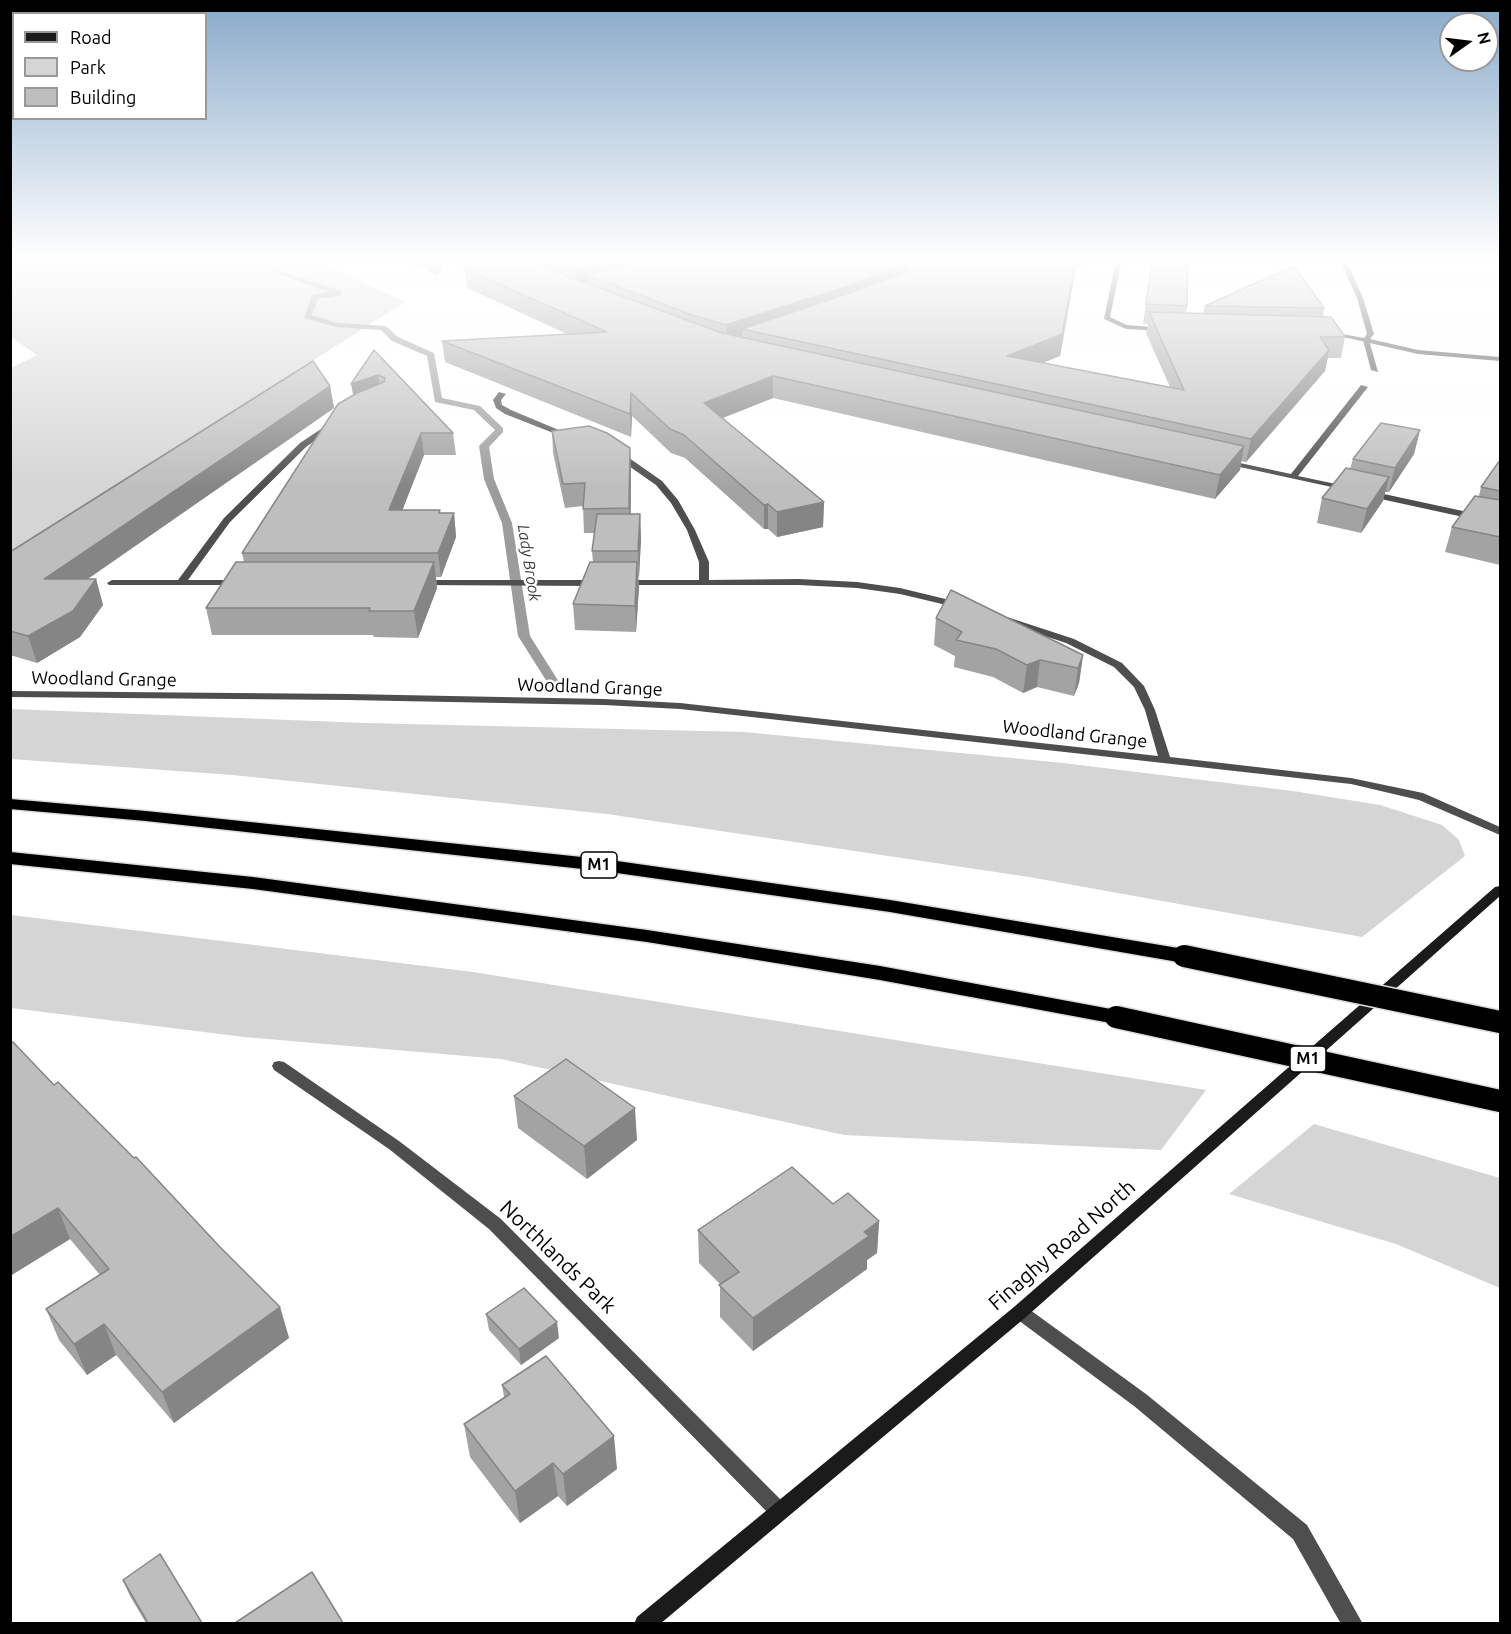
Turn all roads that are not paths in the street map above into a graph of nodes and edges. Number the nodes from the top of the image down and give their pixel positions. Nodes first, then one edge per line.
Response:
1 (1342, 336) edge
2 (1369, 336) edge
3 (1366, 340) junction
4 (1500, 359) edge
5 (1374, 370) dead end
6 (1364, 387) dead end
7 (502, 394) dead end
8 (338, 421) edge
9 (580, 440) edge
10 (612, 451) edge
11 (1218, 461) edge
12 (1293, 477) junction
13 (1351, 490) edge
14 (1362, 492) edge
15 (1500, 522) edge
16 (704, 582) junction
17 (112, 583) dead end
18 (181, 583) junction
19 (249, 583) edge
20 (409, 583) edge
21 (967, 608) edge
22 (998, 618) edge
23 (10, 694) edge
24 (1165, 761) junction
25 (10, 804) edge
26 (1500, 831) edge
27 (10, 858) edge
28 (1500, 890) edge
29 (1500, 1022) edge
30 (279, 1066) dead end
31 (1500, 1101) edge
32 (1020, 1312) junction
33 (779, 1511) junction
34 (644, 1623) edge
35 (1353, 1623) edge

1 - 3 street
2 - 3 street
3 - 4 street
3 - 5 street
6 - 12 street
7 - 9 street
8 - 18 street
10 - 16 street
11 - 12 street
12 - 13 street
14 - 15 street
16 - 20 street
16 - 21 street
17 - 18 street
18 - 19 street
22 - 24 street, Woodland Grange
23 - 24 street, Woodland Grange
24 - 26 street, Woodland Grange
25 - 29 highway, M1, bridge
27 - 31 highway, M1, bridge
28 - 32 street, Finaghy Road North
30 - 33 street, Northlands Park
32 - 33 street, Finaghy Road North
32 - 35 street
33 - 34 street, Finaghy Road North

